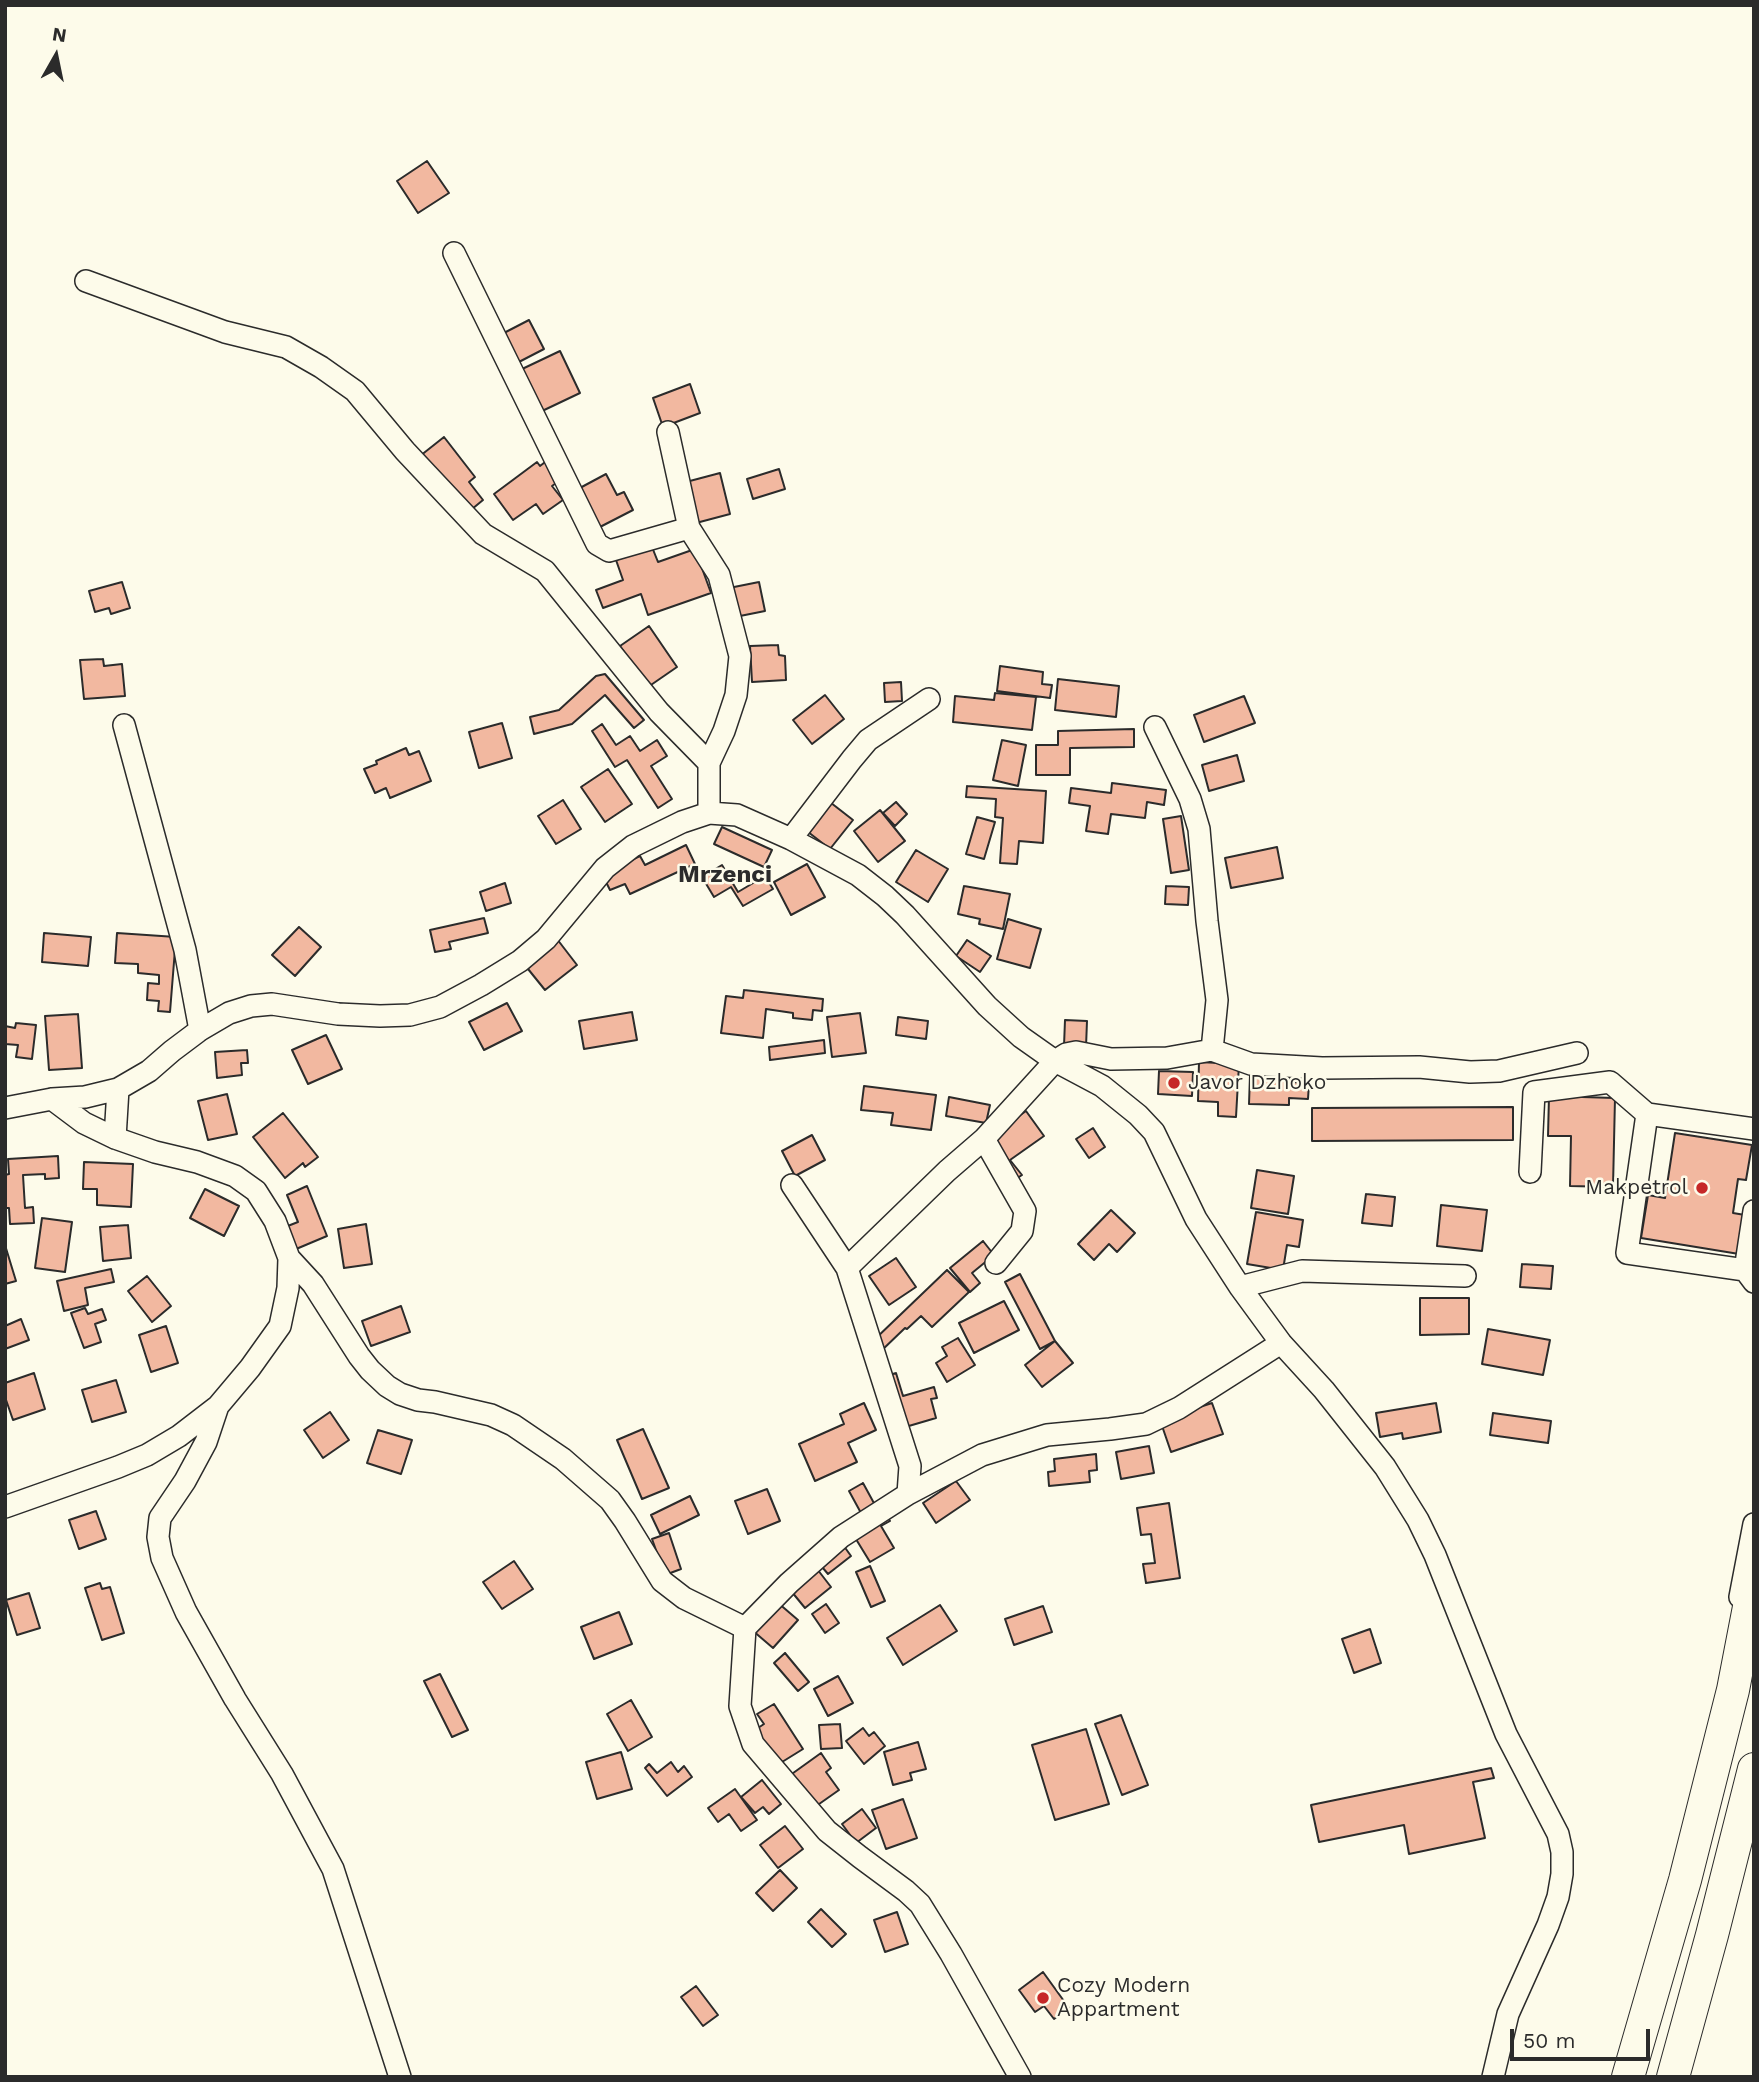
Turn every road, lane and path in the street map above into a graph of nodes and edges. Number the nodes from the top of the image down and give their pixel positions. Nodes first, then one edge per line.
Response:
1 (454, 253) dead end
2 (86, 281) dead end
3 (668, 432) dead end
4 (689, 528) junction
5 (929, 699) dead end
6 (124, 725) dead end
7 (1154, 727) dead end
8 (709, 763) junction
9 (709, 813) junction
10 (791, 839) junction
11 (200, 1030) junction
12 (1212, 1050) junction
13 (1577, 1053) dead end
14 (1055, 1061) junction
15 (118, 1089) junction
16 (52, 1099) junction
17 (5, 1108) edge
18 (1647, 1114) junction
19 (1754, 1129) edge
20 (115, 1138) junction
21 (984, 1139) junction
22 (1530, 1172) dead end
23 (792, 1185) dead end
24 (1754, 1211) edge
25 (289, 1258) junction
26 (996, 1263) dead end
27 (847, 1268) junction
28 (1465, 1276) dead end
29 (1749, 1276) edge
30 (1240, 1287) junction
31 (1281, 1343) junction
32 (218, 1406) junction
33 (908, 1494) junction
34 (5, 1507) edge
35 (1754, 1524) edge
36 (1754, 1581) edge
37 (745, 1628) junction
38 (1754, 1769) edge
39 (1754, 1818) edge
40 (1685, 1880) junction
41 (1712, 1935) junction
42 (400, 2077) edge
43 (1020, 2077) edge
44 (1493, 2077) edge
45 (1628, 2077) edge
46 (1673, 2077) edge

1 - 4 street
2 - 8 street
3 - 4 street
4 - 8 street
5 - 10 street
6 - 11 street
7 - 12 street
8 - 9 street
9 - 10 street
9 - 11 street
10 - 14 street
11 - 15 street
12 - 13 street
12 - 14 street
14 - 21 street
14 - 30 street
15 - 16 street
15 - 20 street
16 - 17 street
16 - 20 street
18 - 19 street
18 - 22 street
18 - 29 street
20 - 25 street
21 - 26 street
21 - 27 street
23 - 27 street
24 - 29 street
25 - 32 street
25 - 37 street
27 - 33 street
28 - 30 street
30 - 31 street
31 - 33 street
31 - 44 street
32 - 34 street
32 - 42 street
33 - 37 street
35 - 40 street
36 - 40 highway
37 - 43 street
38 - 41 highway
39 - 41 street
40 - 45 highway
41 - 46 highway

